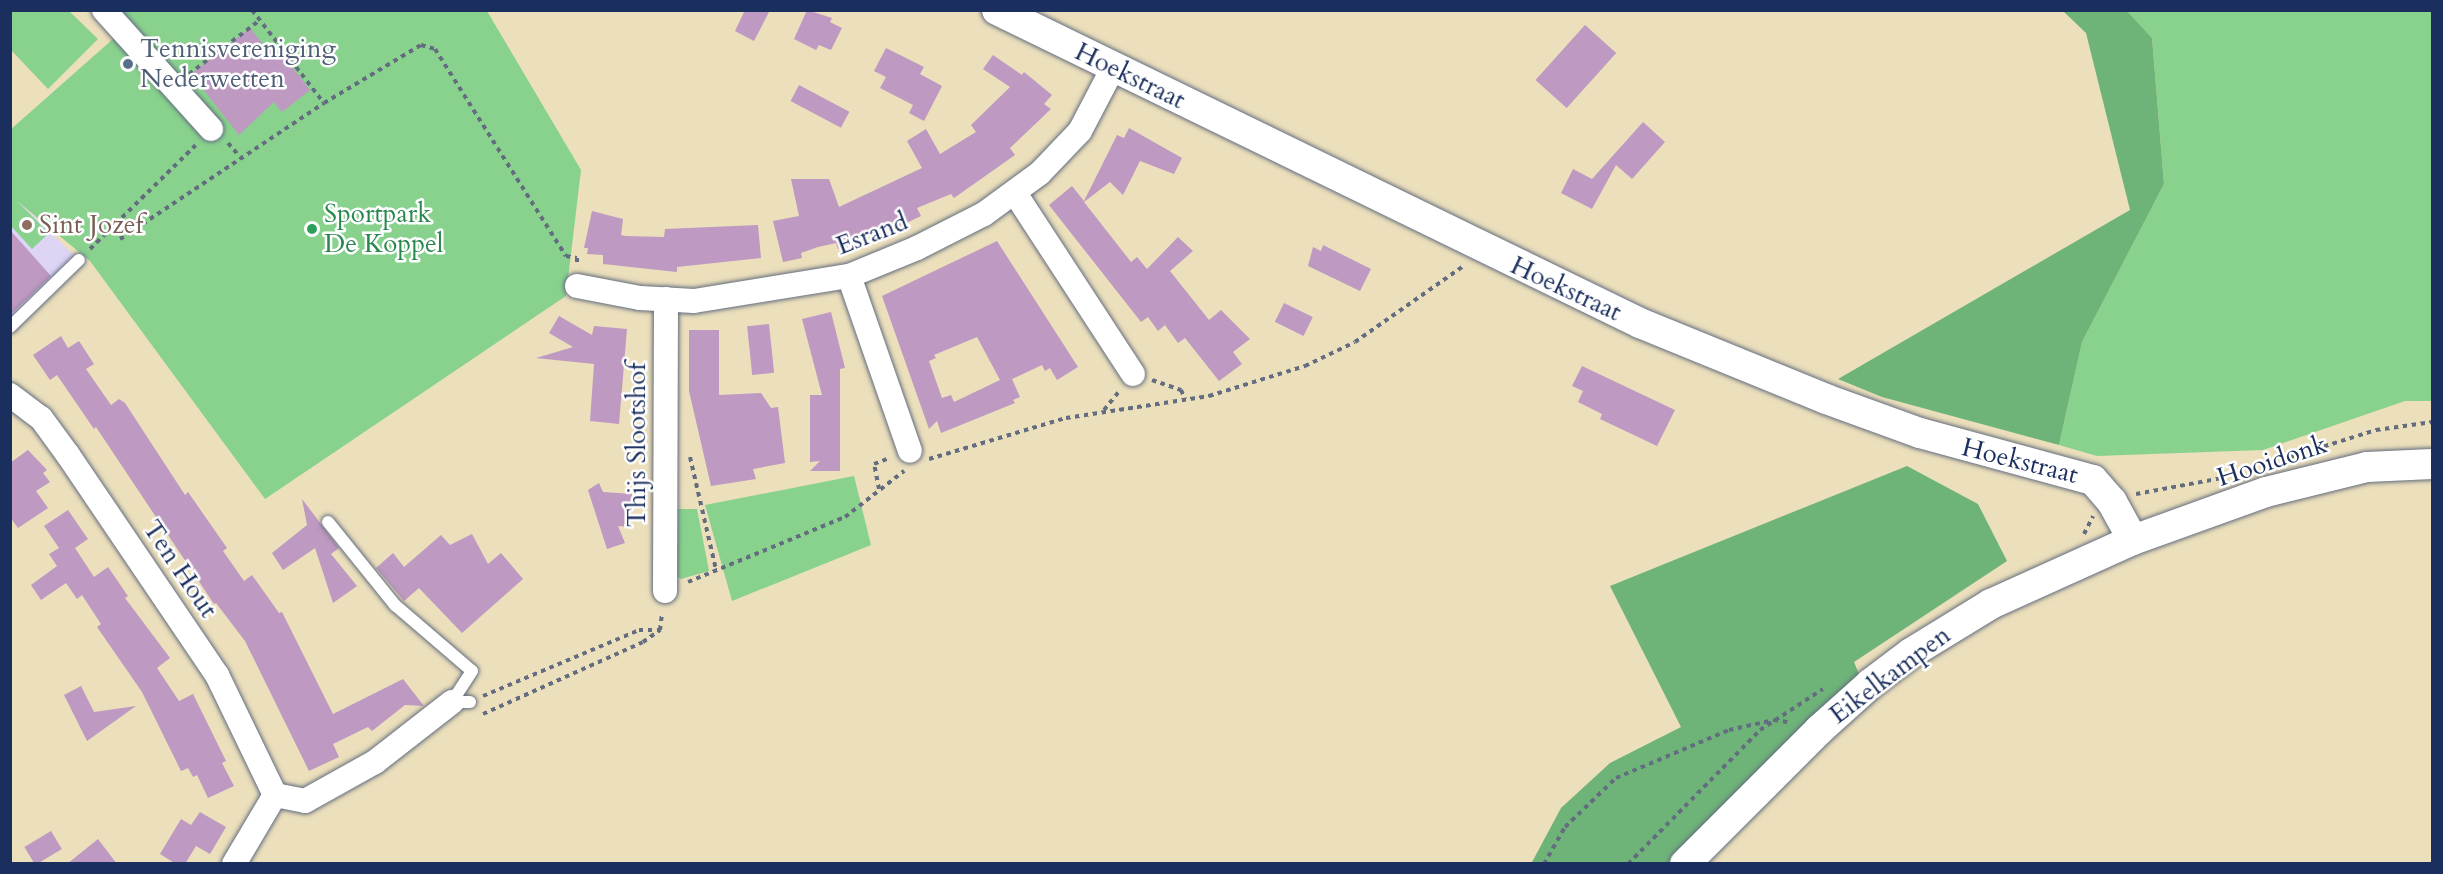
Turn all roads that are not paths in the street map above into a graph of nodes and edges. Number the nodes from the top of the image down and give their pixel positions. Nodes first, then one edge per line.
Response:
1 (104, 10) edge
2 (997, 10) edge
3 (1113, 68) junction
4 (211, 129) road end
5 (1015, 193) junction
6 (79, 260) road end
7 (849, 276) junction
8 (577, 286) road end
9 (666, 299) junction
10 (10, 327) edge
11 (1133, 374) dead end
12 (10, 395) edge
13 (913, 461) road end
14 (2433, 464) edge
15 (328, 522) dead end
16 (2133, 540) junction
17 (665, 591) road end
18 (461, 702) joint
19 (275, 795) junction
20 (234, 864) edge
21 (1685, 864) edge

1 - 4 street
2 - 3 street, Hoekstraat
3 - 5 street, Esrand
3 - 16 street, Hoekstraat
5 - 7 street, Esrand
5 - 11 street
6 - 10 lane
7 - 9 street, Esrand
7 - 13 street
8 - 9 street, Esrand
9 - 17 street, Thijs Slootshof
12 - 19 street, Ten Hout
14 - 16 street, Hooidonk
15 - 18 lane
16 - 21 street, Eikelkampen
18 - 19 street
19 - 20 street

